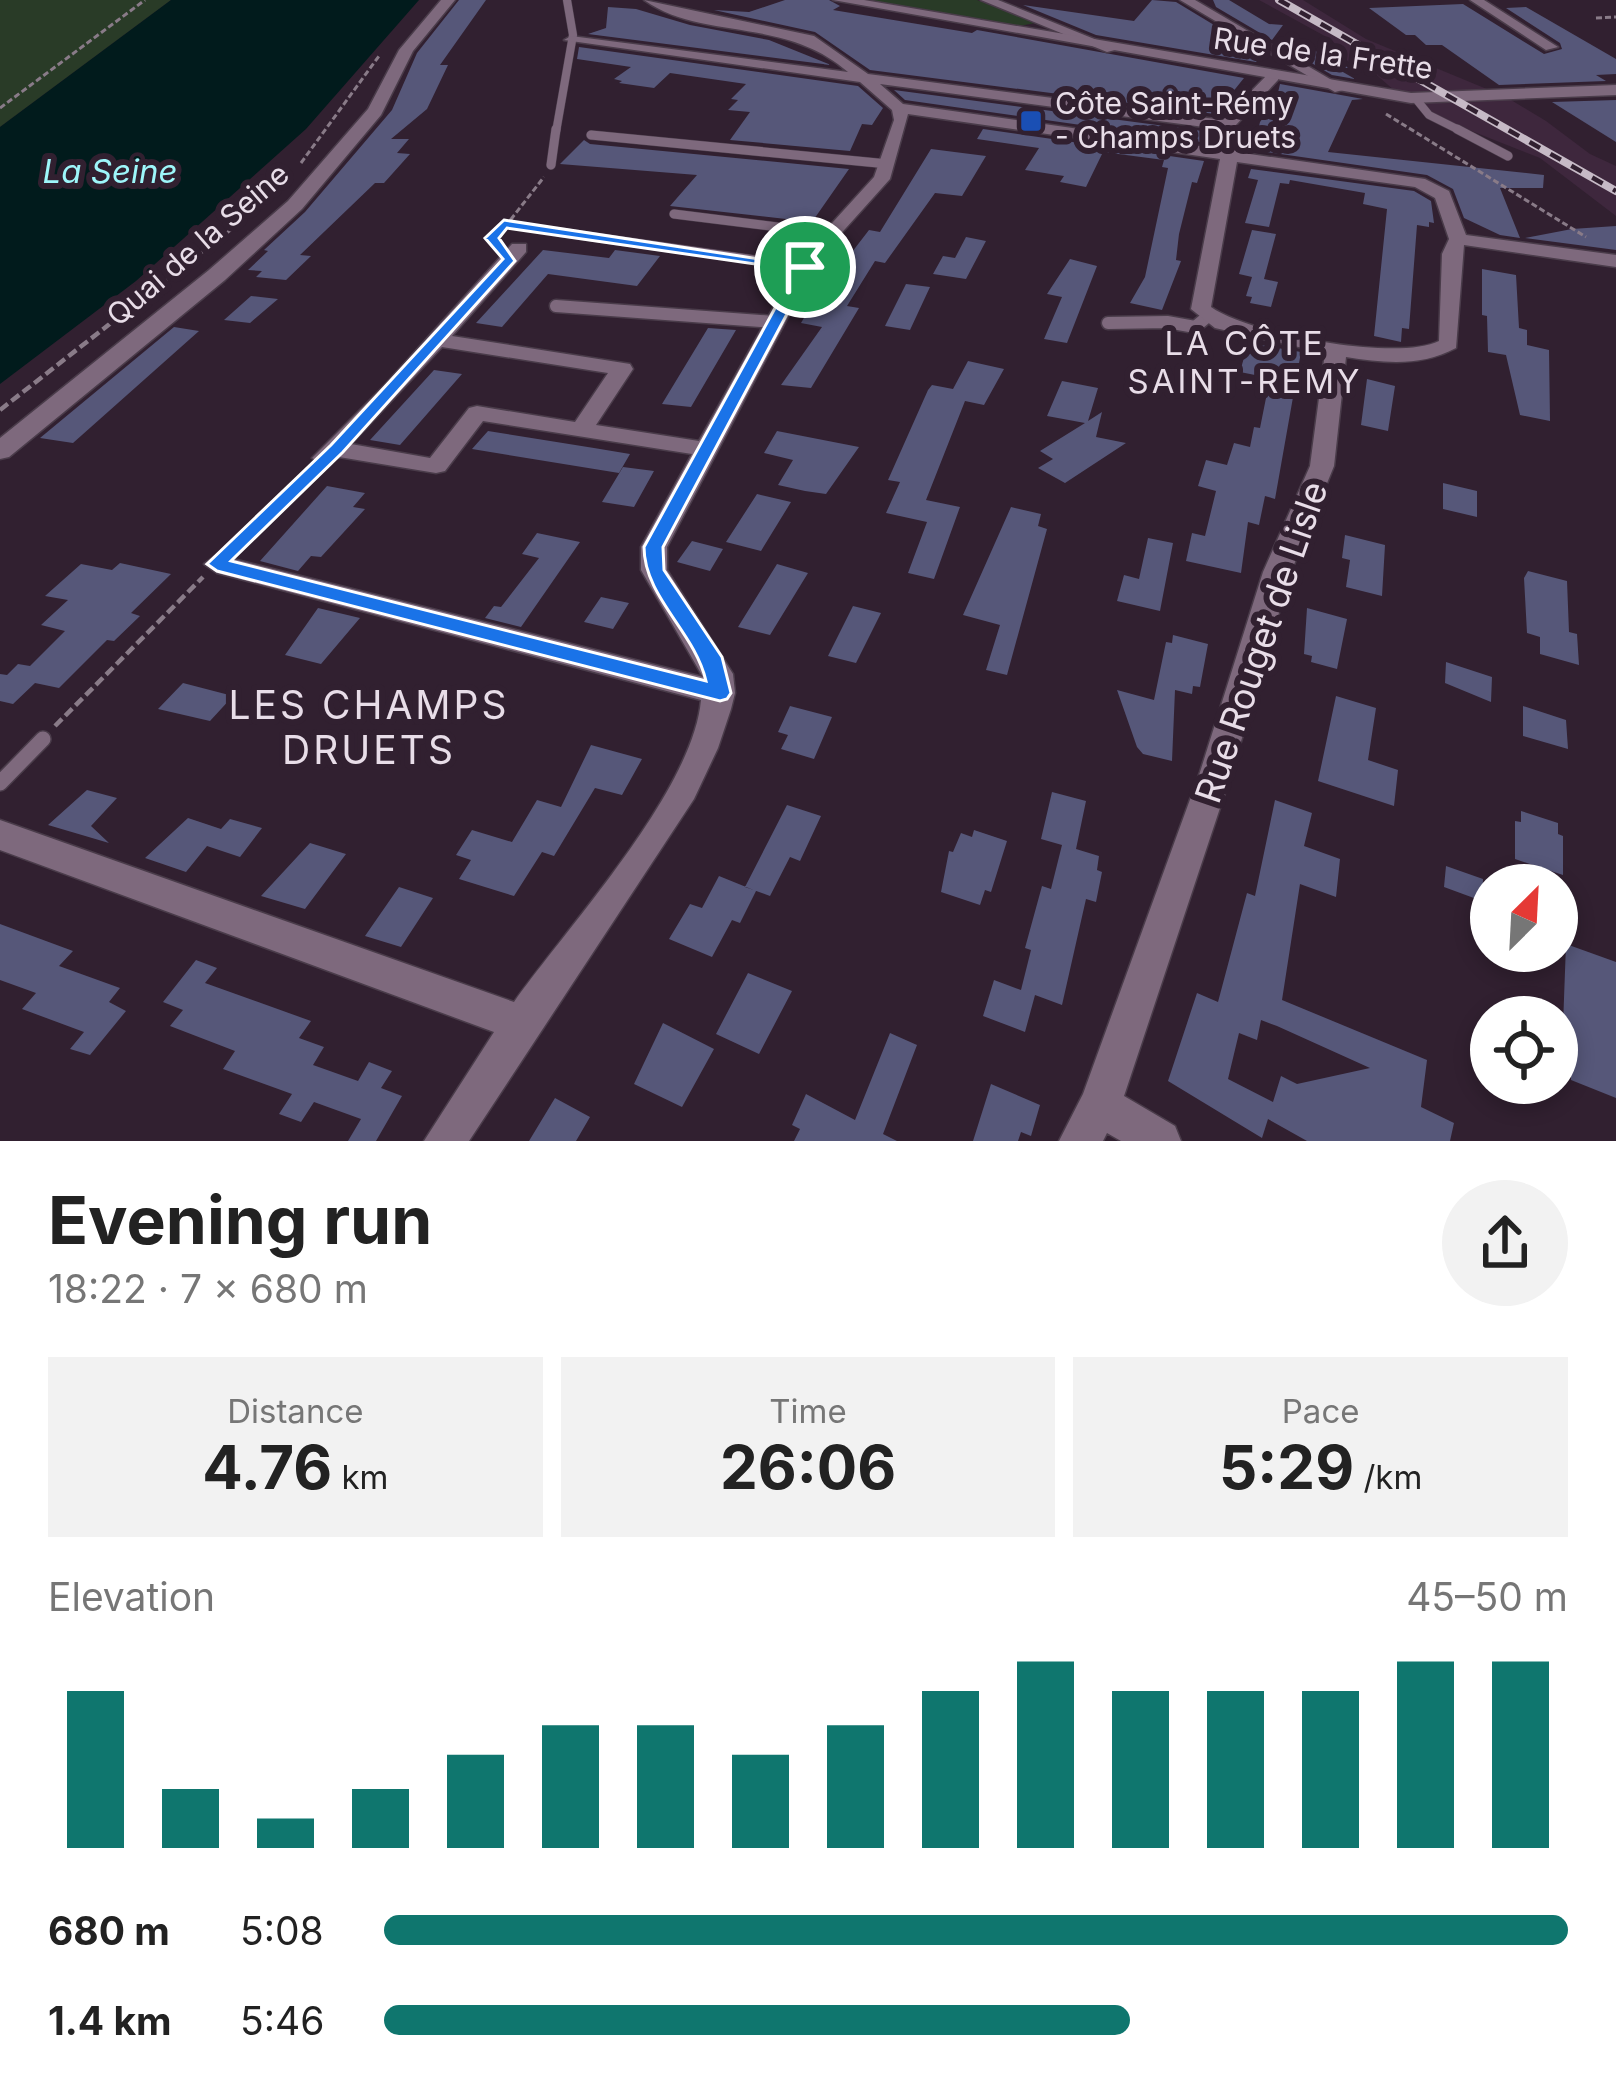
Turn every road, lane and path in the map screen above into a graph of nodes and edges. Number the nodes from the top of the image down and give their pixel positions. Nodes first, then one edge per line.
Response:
1 (145, 0) edge
2 (448, 0) edge
3 (567, 0) edge
4 (650, 0) edge
5 (840, 0) edge
6 (986, 0) edge
7 (1186, 0) edge
8 (1476, 0) edge
9 (1616, 17) edge
10 (1596, 18) dead end
11 (1030, 29) junction
12 (571, 40) junction
13 (388, 46) dead end
14 (1551, 47) dead end
15 (1273, 77) junction
16 (865, 78) junction
17 (1340, 89) junction
18 (1616, 90) edge
19 (1416, 99) junction
20 (0, 108) edge
21 (899, 108) junction
22 (1381, 110) dead end
23 (1227, 125) junction
24 (591, 135) dead end
25 (1229, 154) junction
26 (1508, 156) dead end
27 (888, 164) junction
28 (551, 165) joint
29 (674, 214) dead end
30 (504, 224) junction
31 (558, 232) joint
32 (833, 234) junction
33 (1458, 239) junction
34 (1594, 242) dead end
35 (515, 253) joint
36 (1616, 261) edge
37 (805, 267) junction
38 (556, 306) dead end
39 (1207, 317) junction
40 (774, 322) junction
41 (1108, 323) dead end
42 (436, 340) junction
43 (1336, 347) junction
44 (0, 410) edge
45 (581, 430) junction
46 (705, 449) junction
47 (0, 451) edge
48 (330, 454) junction
49 (217, 564) junction
50 (720, 693) junction
51 (43, 739) joint
52 (0, 783) edge
53 (0, 835) edge
54 (522, 1024) junction
55 (1090, 1123) edge
56 (445, 1141) edge
57 (1160, 1141) edge

1 - 20 path
2 - 47 street, Quai de la Seine
3 - 12 lane
4 - 16 street
5 - 11 street, Rue de la Frette
6 - 11 street
7 - 17 street
8 - 14 street
9 - 10 path
11 - 15 street, Rue de la Frette
12 - 16 street
12 - 28 lane
13 - 44 path
15 - 17 street, Rue de la Frette
15 - 23 street
16 - 21 street
16 - 23 street
17 - 19 street, Rue de la Frette
18 - 19 street, Rue de la Frette
19 - 26 lane
21 - 25 street
21 - 27 street
22 - 34 path
23 - 25 street
24 - 27 lane
25 - 33 street
25 - 39 street
27 - 32 street
28 - 30 path
29 - 32 lane
30 - 31 path
30 - 35 path
31 - 37 lane
32 - 37 street
33 - 36 street
33 - 43 street
35 - 42 street
37 - 40 street
38 - 40 lane
39 - 41 lane
39 - 43 street
40 - 46 street
42 - 45 street
42 - 48 street
43 - 55 street, Rue Rouget de Lisle
45 - 46 street
45 - 48 street
46 - 50 street
48 - 49 path
49 - 50 street
49 - 51 path
50 - 54 street
51 - 52 lane
53 - 54 street
54 - 56 street
55 - 57 street

